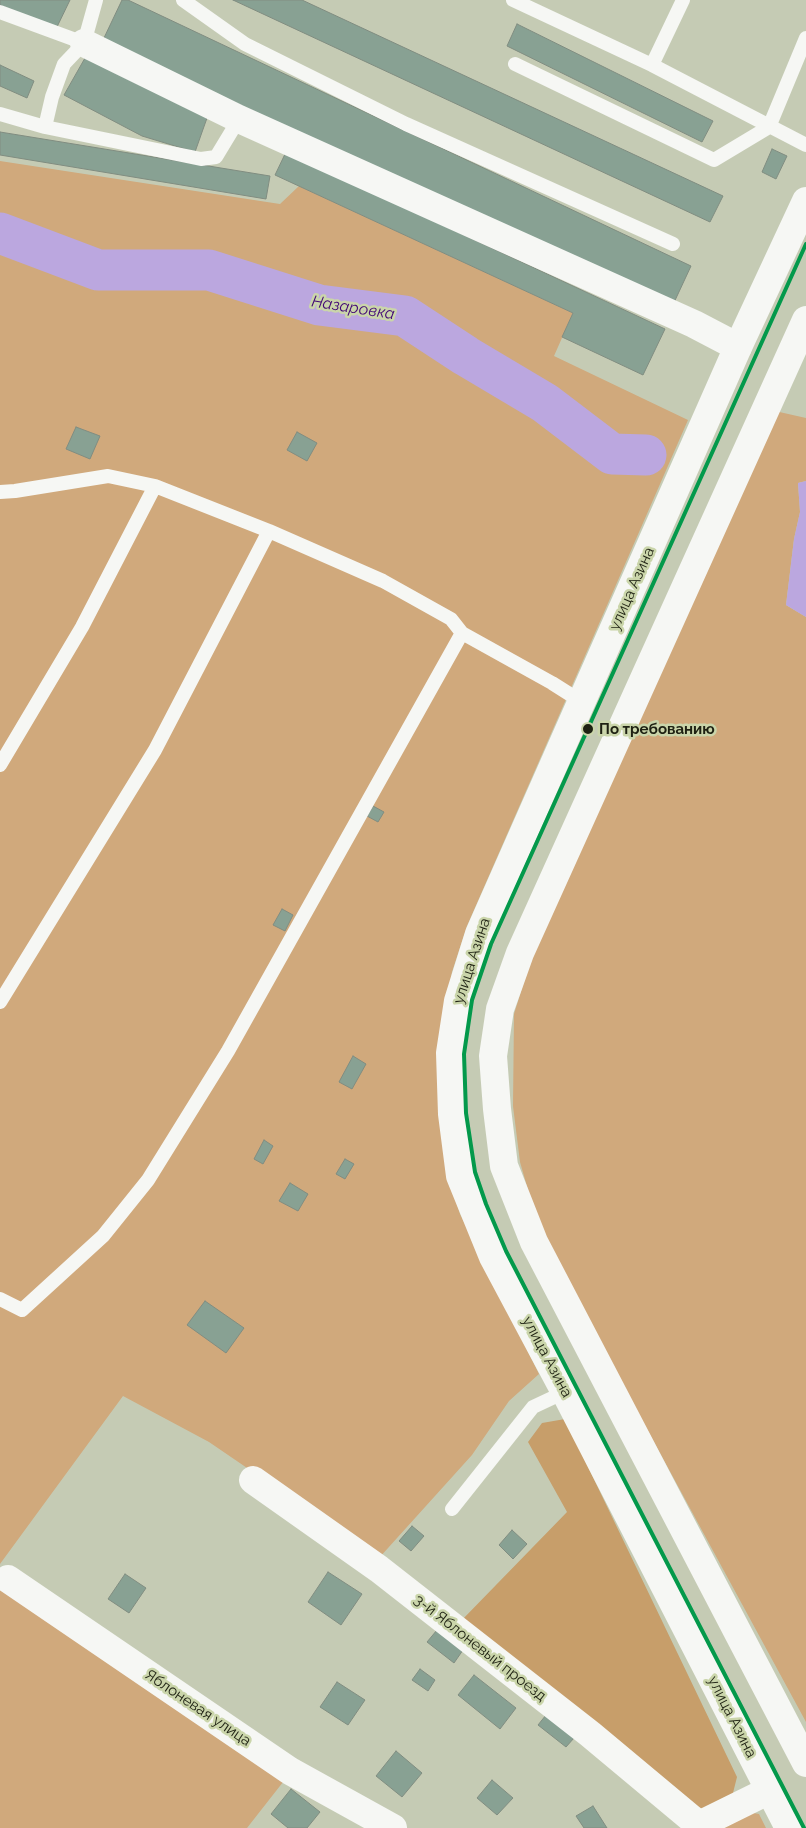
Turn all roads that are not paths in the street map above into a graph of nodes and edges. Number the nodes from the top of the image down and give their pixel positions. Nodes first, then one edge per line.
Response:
1 (96, 0) edge
2 (183, 0) edge
3 (513, 0) edge
4 (682, 0) edge
5 (0, 12) edge
6 (806, 38) edge
7 (84, 43) junction
8 (515, 64) dead end
9 (652, 65) junction
10 (0, 114) edge
11 (239, 119) junction
12 (45, 127) junction
13 (769, 127) junction
14 (806, 145) edge
15 (806, 201) edge
16 (672, 244) dead end
17 (806, 320) edge
18 (738, 347) junction
19 (800, 348) edge
20 (155, 486) junction
21 (0, 492) edge
22 (268, 531) junction
23 (462, 632) junction
24 (582, 702) junction
25 (0, 765) edge
26 (0, 1002) edge
27 (0, 1298) edge
28 (565, 1392) junction
29 (253, 1480) dead end
30 (452, 1509) dead end
31 (8, 1580) dead end
32 (806, 1763) edge
33 (770, 1790) junction
34 (699, 1827) edge
35 (393, 1828) edge
36 (789, 1828) edge

1 - 7 lane
2 - 16 lane
3 - 9 lane
4 - 9 lane
5 - 7 lane
6 - 13 lane
7 - 11 street
7 - 12 lane
8 - 13 lane
9 - 13 lane
10 - 12 lane
11 - 12 lane
11 - 18 street
13 - 14 lane
15 - 18 street, улица Азина
17 - 19 street
18 - 24 street, улица Азина
19 - 32 street
20 - 21 lane
20 - 22 lane
20 - 25 lane
22 - 23 lane
22 - 26 lane
23 - 24 lane
23 - 27 lane
24 - 28 street, улица Азина
28 - 30 lane
28 - 33 street, улица Азина
29 - 34 street, 3-й Яблоневый проезд
31 - 35 street, Яблоневая улица
33 - 34 street
33 - 36 street, улица Азина

